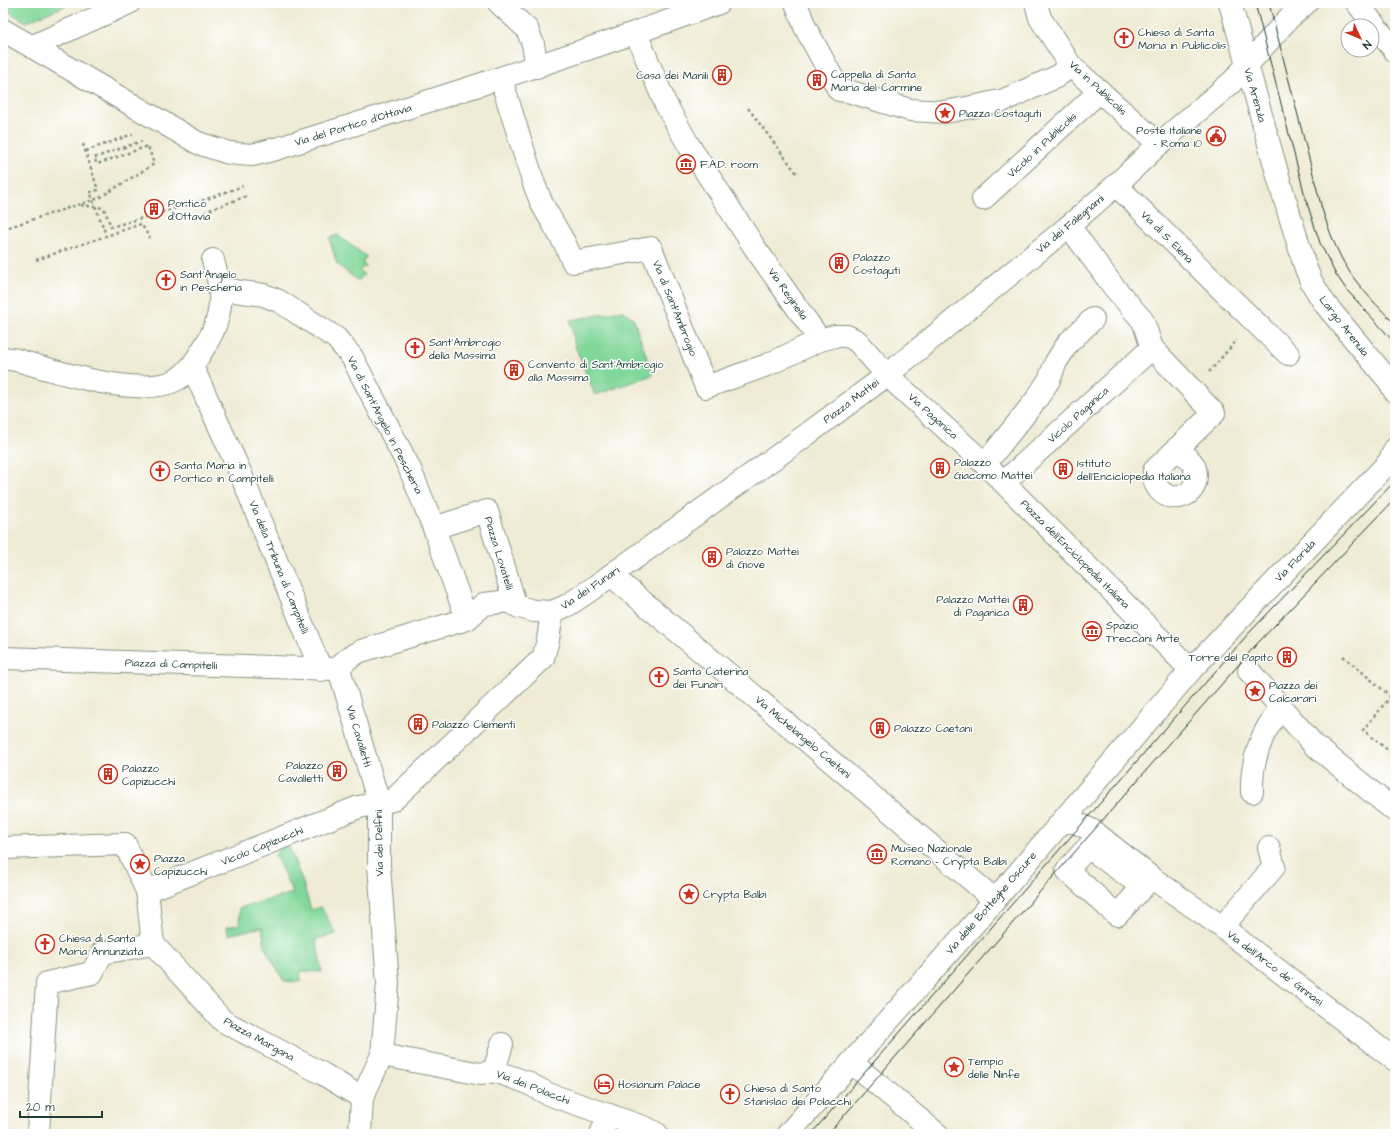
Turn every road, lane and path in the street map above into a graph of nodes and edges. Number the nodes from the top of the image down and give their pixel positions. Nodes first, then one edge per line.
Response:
1 (26, 3) edge
2 (42, 3) edge
3 (129, 3) edge
4 (499, 3) edge
5 (719, 3) edge
6 (796, 3) edge
7 (1036, 3) edge
8 (1230, 3) edge
9 (1306, 3) edge
10 (1357, 3) edge
11 (30, 4) edge
12 (3, 30) edge
13 (636, 34) junction
14 (32, 46) junction
15 (1395, 51) edge
16 (1247, 65) junction
17 (1071, 66) junction
18 (537, 67) junction
19 (501, 79) junction
20 (1100, 91) junction
21 (748, 108) dead end
22 (769, 126) dead end
23 (764, 128) junction
24 (138, 133) dead end
25 (148, 139) dead end
26 (83, 144) dead end
27 (1159, 144) junction
28 (86, 151) junction
29 (798, 175) dead end
30 (1116, 185) junction
31 (243, 186) dead end
32 (1281, 187) joint
33 (246, 196) dead end
34 (983, 199) dead end
35 (80, 205) junction
36 (204, 212) dead end
37 (1069, 226) junction
38 (3, 229) edge
39 (106, 233) junction
40 (150, 238) dead end
41 (36, 260) dead end
42 (213, 260) dead end
43 (220, 288) junction
44 (1093, 319) dead end
45 (1248, 327) junction
46 (820, 340) junction
47 (1152, 348) junction
48 (1288, 354) dead end
49 (3, 358) edge
50 (767, 365) joint
51 (192, 366) junction
52 (887, 374) junction
53 (1192, 390) junction
54 (1395, 392) edge
55 (798, 441) joint
56 (1177, 448) dead end
57 (1393, 457) edge
58 (982, 461) junction
59 (1007, 486) junction
60 (434, 528) junction
61 (611, 575) junction
62 (509, 602) junction
63 (552, 612) junction
64 (467, 620) junction
65 (1342, 656) dead end
66 (3, 658) edge
67 (330, 669) junction
68 (1191, 670) junction
69 (1249, 671) dead end
70 (1391, 696) junction
71 (1395, 700) edge
72 (1282, 708) junction
73 (1395, 756) edge
74 (1252, 792) dead end
75 (379, 803) junction
76 (1395, 811) edge
77 (1060, 824) junction
78 (3, 848) edge
79 (1269, 848) dead end
80 (147, 891) junction
81 (995, 900) junction
82 (1222, 927) junction
83 (153, 944) junction
84 (502, 1044) dead end
85 (382, 1054) junction
86 (1395, 1060) edge
87 (852, 1063) junction
88 (494, 1071) junction
89 (362, 1098) junction
90 (605, 1124) edge
91 (38, 1134) edge
92 (360, 1134) edge
93 (657, 1134) edge
94 (788, 1134) edge
95 (937, 1134) edge

1 - 11 path
2 - 11 path
3 - 14 street
4 - 18 street
5 - 13 street, Via del Portico d'Ottavia
6 - 17 street
7 - 17 street, Via in Publicolis
8 - 16 street, Via Arenula
9 - 16 street, Via dei Falegnami
10 - 15 street
12 - 14 street, Via del Portico d'Ottavia
13 - 18 street, Via del Portico d'Ottavia
13 - 46 street, Via Reginella
14 - 19 street, Via del Portico d'Ottavia
16 - 27 street, Via dei Falegnami
16 - 32 street, Via Arenula
17 - 20 street, Via in Publicolis
18 - 19 street, Via del Portico d'Ottavia
19 - 50 street, Via di Sant'Ambrogio
20 - 27 street, Via in Publicolis
20 - 34 street, Vicolo in Publicolis
21 - 23 path
22 - 23 path
23 - 29 path
24 - 28 path
25 - 35 path
26 - 28 path
27 - 30 street, Via dei Falegnami
28 - 39 path, bridge
30 - 37 street, Via dei Falegnami
30 - 45 street, Via di S. Elena
31 - 35 path
32 - 54 street, Largo Arenula
33 - 36 path
35 - 38 path
37 - 47 street
37 - 52 street, Via dei Falegnami
39 - 40 path
39 - 41 path
42 - 43 street
43 - 51 street
43 - 60 street, Via di Sant'Angelo in Pescheria
44 - 58 street
45 - 48 street, Via di S. Elena
45 - 53 path
46 - 50 street, Piazza Mattei
46 - 52 street, Piazza Mattei
47 - 53 street
47 - 59 street, Vicolo Paganica
49 - 51 street
51 - 67 street, Via della Tribuna di Campitelli
52 - 55 street, Piazza Mattei
52 - 58 street, Via Paganica
53 - 56 street
55 - 61 street, Via dei Funari
57 - 68 street, Via Florida
58 - 59 street, Via Paganica
59 - 68 street, Piazza dell'Enciclopedia Italiana
60 - 62 street, Piazza Lovatelli
60 - 64 street
61 - 63 street, Via dei Funari
61 - 81 street, Via Michelangelo Caetani
62 - 63 street, Via dei Funari
62 - 64 street, Via dei Funari
63 - 75 street, Via dei Delfini
64 - 67 street, Via dei Funari
65 - 70 path
66 - 67 street, Piazza di Campitelli
67 - 75 street, Via Cavalletti
68 - 77 street, Via delle Botteghe Oscure
69 - 72 street
70 - 71 path
70 - 73 path
72 - 74 street
72 - 76 street
75 - 80 street, Vicolo Capizucchi
75 - 85 street, Via dei Delfini
77 - 81 street, Via delle Botteghe Oscure
77 - 82 street, Via dell'Arco de' Ginnasi
78 - 80 street
79 - 82 street
80 - 83 street
81 - 87 street, Via delle Botteghe Oscure
82 - 86 street, Via dell'Arco de' Ginnasi
83 - 89 street, Piazza Margana
83 - 91 street
84 - 88 street
85 - 88 street, Via dei Polacchi
85 - 89 street
87 - 94 street, Via delle Botteghe Oscure
87 - 95 street
88 - 90 street, Via dei Polacchi
89 - 92 street
90 - 93 street, Via dei Polacchi

